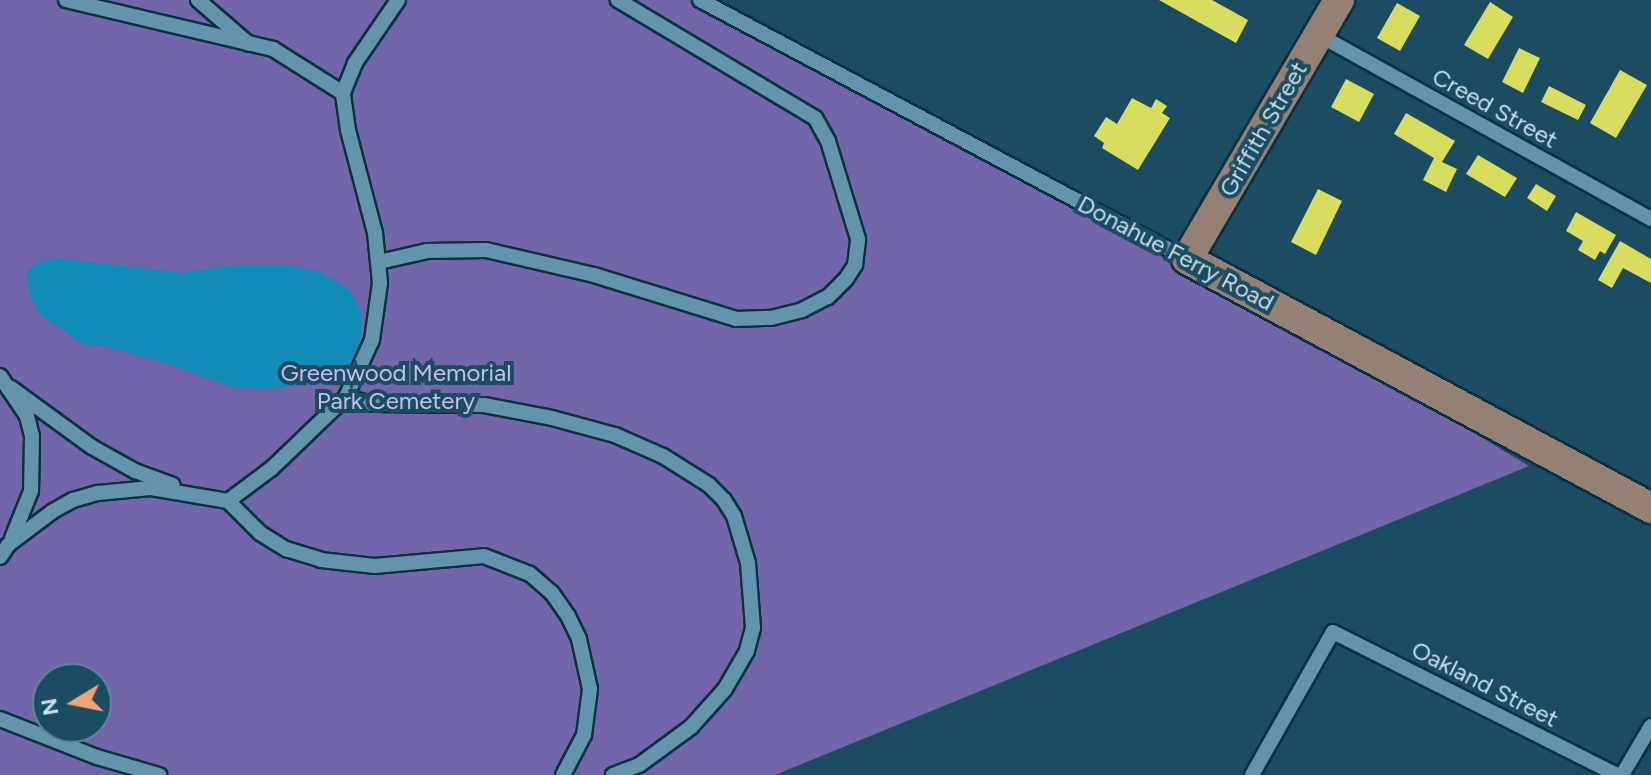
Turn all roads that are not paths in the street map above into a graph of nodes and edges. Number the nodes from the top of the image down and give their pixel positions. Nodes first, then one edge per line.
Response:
1 (66, 0) edge
2 (198, 0) edge
3 (398, 0) edge
4 (618, 0) edge
5 (700, 0) edge
6 (1339, 0) edge
7 (1319, 35) junction
8 (251, 45) junction
9 (343, 93) junction
10 (1651, 219) edge
11 (1187, 259) junction
12 (379, 262) junction
13 (0, 376) edge
14 (11, 388) junction
15 (346, 397) junction
16 (192, 492) junction
17 (228, 501) junction
18 (1651, 508) edge
19 (4, 551) edge
20 (0, 719) edge
21 (1651, 726) edge
22 (159, 775) edge
23 (563, 775) edge
24 (613, 775) edge
25 (1252, 775) edge
26 (1619, 775) edge

1 - 8 street
2 - 8 street
3 - 9 street
4 - 12 street
5 - 11 street, Donahue Ferry Road
6 - 7 main road, Griffith Street
7 - 10 street, Creed Street
7 - 11 main road, Griffith Street
8 - 9 street
9 - 12 street
11 - 18 main road, Donahue Ferry Road
12 - 15 street
13 - 14 street
14 - 16 street
14 - 19 street
15 - 17 street
15 - 24 street
16 - 17 street
16 - 19 street
17 - 23 street
20 - 22 street
21 - 26 street
25 - 26 street, Oakland Street

